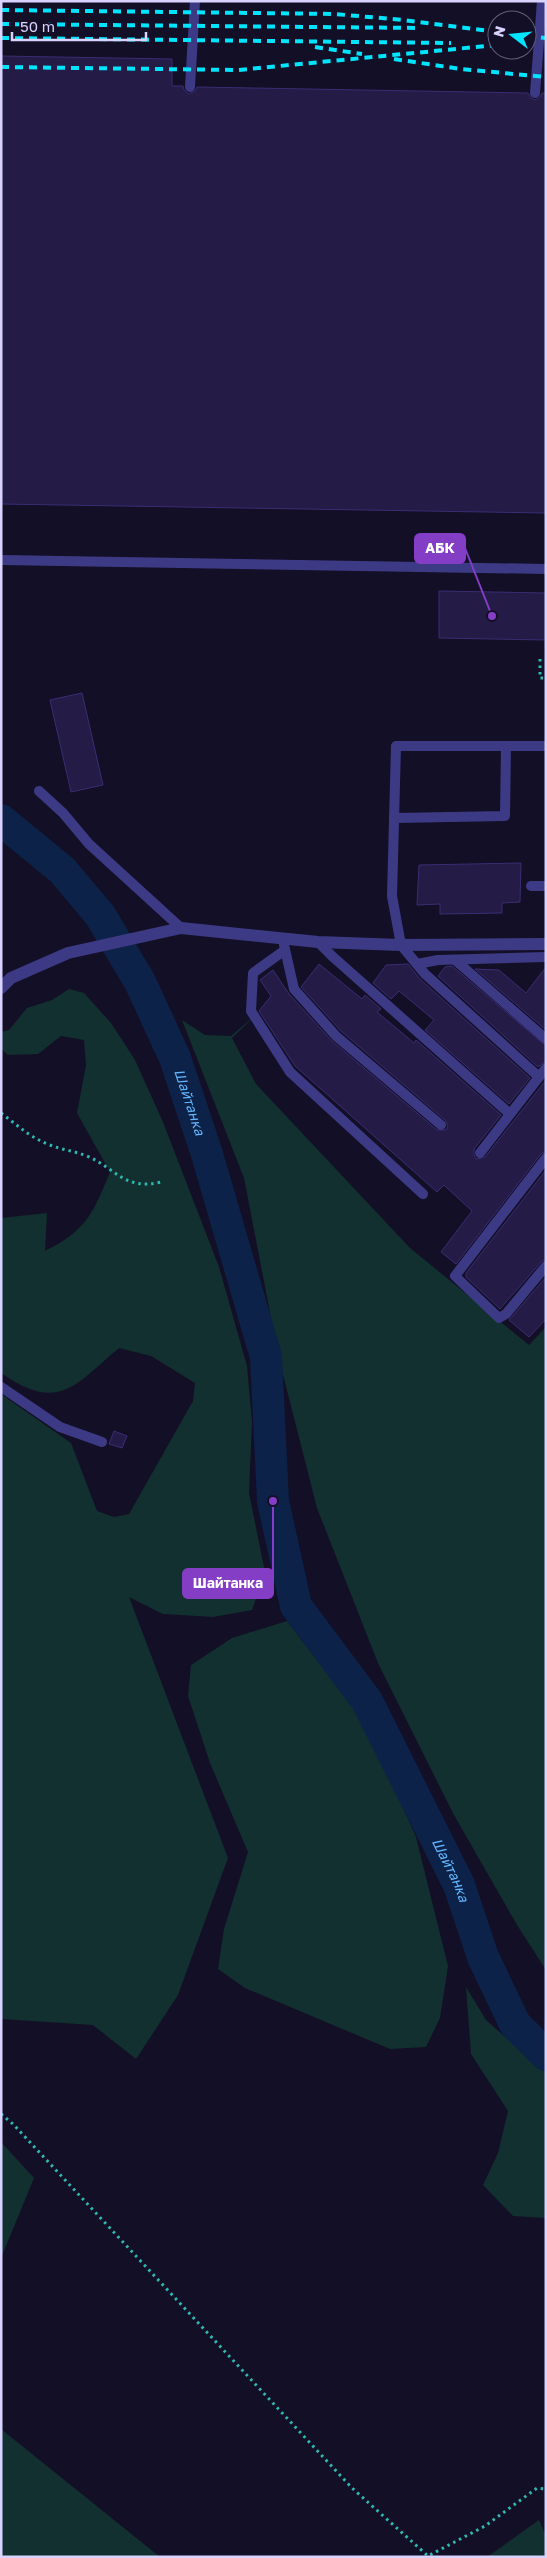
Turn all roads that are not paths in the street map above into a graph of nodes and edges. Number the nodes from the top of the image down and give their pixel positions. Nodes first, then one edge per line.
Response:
1 (195, 1) edge
2 (542, 1) edge
3 (190, 87) dead end
4 (535, 93) dead end
5 (1, 560) edge
6 (546, 569) edge
7 (506, 746) junction
8 (546, 746) edge
9 (39, 792) dead end
10 (394, 818) junction
11 (531, 886) dead end
12 (546, 886) edge
13 (181, 928) junction
14 (318, 942) junction
15 (283, 943) junction
16 (546, 944) edge
17 (401, 945) junction
18 (546, 957) edge
19 (455, 960) junction
20 (417, 964) junction
21 (6, 974) edge
22 (1, 988) edge
23 (546, 1039) edge
24 (546, 1068) edge
25 (539, 1077) junction
26 (510, 1114) junction
27 (442, 1125) dead end
28 (480, 1153) dead end
29 (546, 1158) edge
30 (423, 1194) dead end
31 (546, 1266) edge
32 (1, 1387) edge
33 (102, 1442) dead end

1 - 3 lane
2 - 4 lane
5 - 6 lane
7 - 8 lane
7 - 10 lane
7 - 10 lane
9 - 13 lane
10 - 17 lane
11 - 12 lane
13 - 15 street
13 - 21 street
14 - 15 street
14 - 17 street
14 - 26 lane
15 - 27 lane
15 - 30 lane
16 - 17 street
17 - 20 lane
18 - 19 lane
19 - 20 lane
19 - 23 lane
20 - 25 lane
21 - 22 street
24 - 25 lane
25 - 26 lane
26 - 28 lane
29 - 31 lane
32 - 33 lane

